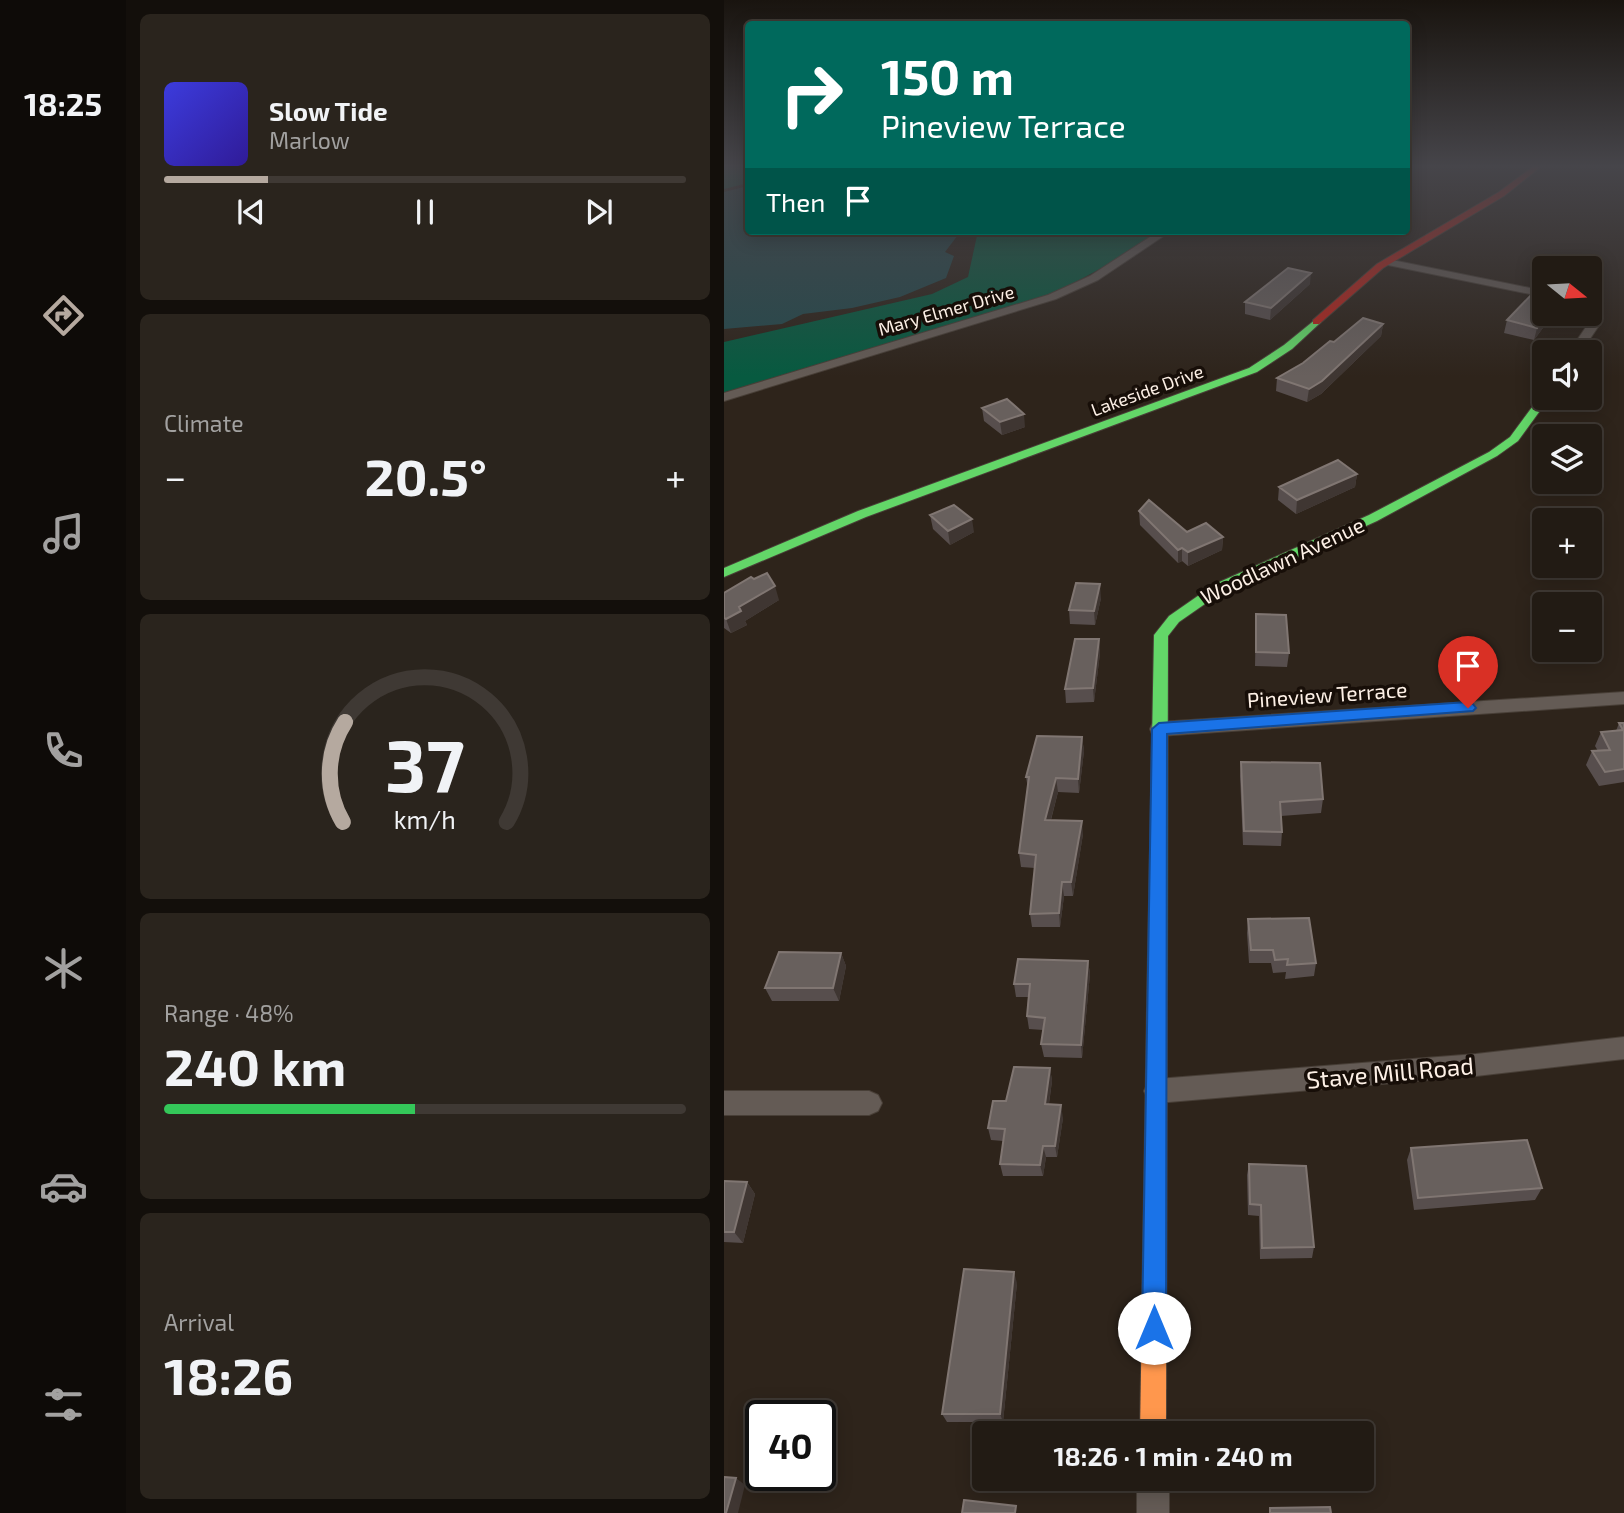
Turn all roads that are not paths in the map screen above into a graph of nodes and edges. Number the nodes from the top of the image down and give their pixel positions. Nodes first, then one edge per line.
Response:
1 (1159, 236) edge
2 (1434, 236) edge
3 (1387, 262) junction
4 (1532, 290) edge
5 (724, 397) edge
6 (1535, 410) edge
7 (724, 573) edge
8 (1624, 698) edge
9 (1159, 729) junction
10 (1624, 1048) edge
11 (1156, 1091) junction
12 (724, 1103) edge
13 (869, 1103) dead end
14 (1153, 1421) edge
15 (1153, 1491) edge
16 (1153, 1513) edge

1 - 5 street, Mary Elmer Drive
2 - 3 street, Lakeside Drive
3 - 4 street
3 - 7 street, Lakeside Drive
6 - 9 street, Woodlawn Avenue
8 - 9 street, Pineview Terrace
9 - 11 street, Woodlawn Avenue
10 - 11 street, Stave Mill Road
11 - 14 street, Woodlawn Avenue
12 - 13 street
15 - 16 street

